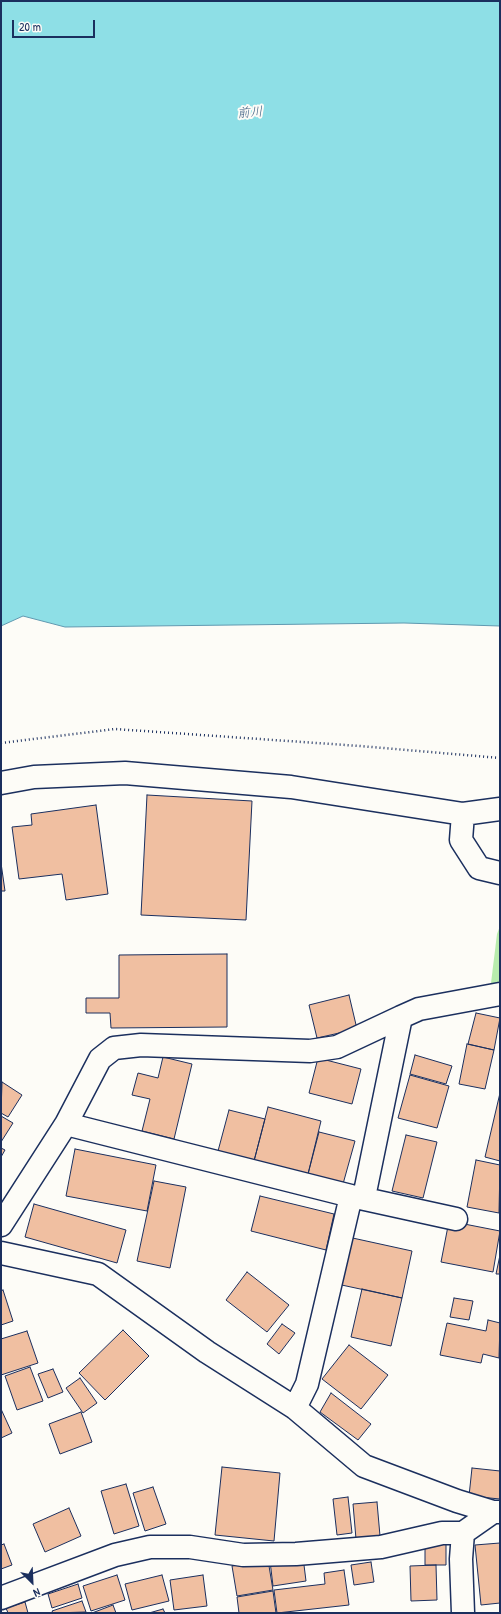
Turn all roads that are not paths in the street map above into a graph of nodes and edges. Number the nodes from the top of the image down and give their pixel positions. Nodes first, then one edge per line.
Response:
1 (1, 783) edge
2 (500, 809) edge
3 (463, 814) junction
4 (500, 873) edge
5 (500, 994) edge
6 (401, 1017) junction
7 (66, 1124) junction
8 (358, 1197) junction
9 (456, 1219) dead end
10 (1, 1225) edge
11 (1, 1253) edge
12 (295, 1408) junction
13 (497, 1512) edge
14 (463, 1533) junction
15 (1, 1598) edge
16 (463, 1613) edge

1 - 3 street
2 - 3 street
3 - 4 street
5 - 6 street
6 - 7 street
6 - 8 street
7 - 8 street
7 - 10 street
8 - 9 street
8 - 12 street
11 - 12 street
12 - 13 street
13 - 14 street
14 - 15 street
14 - 16 street

